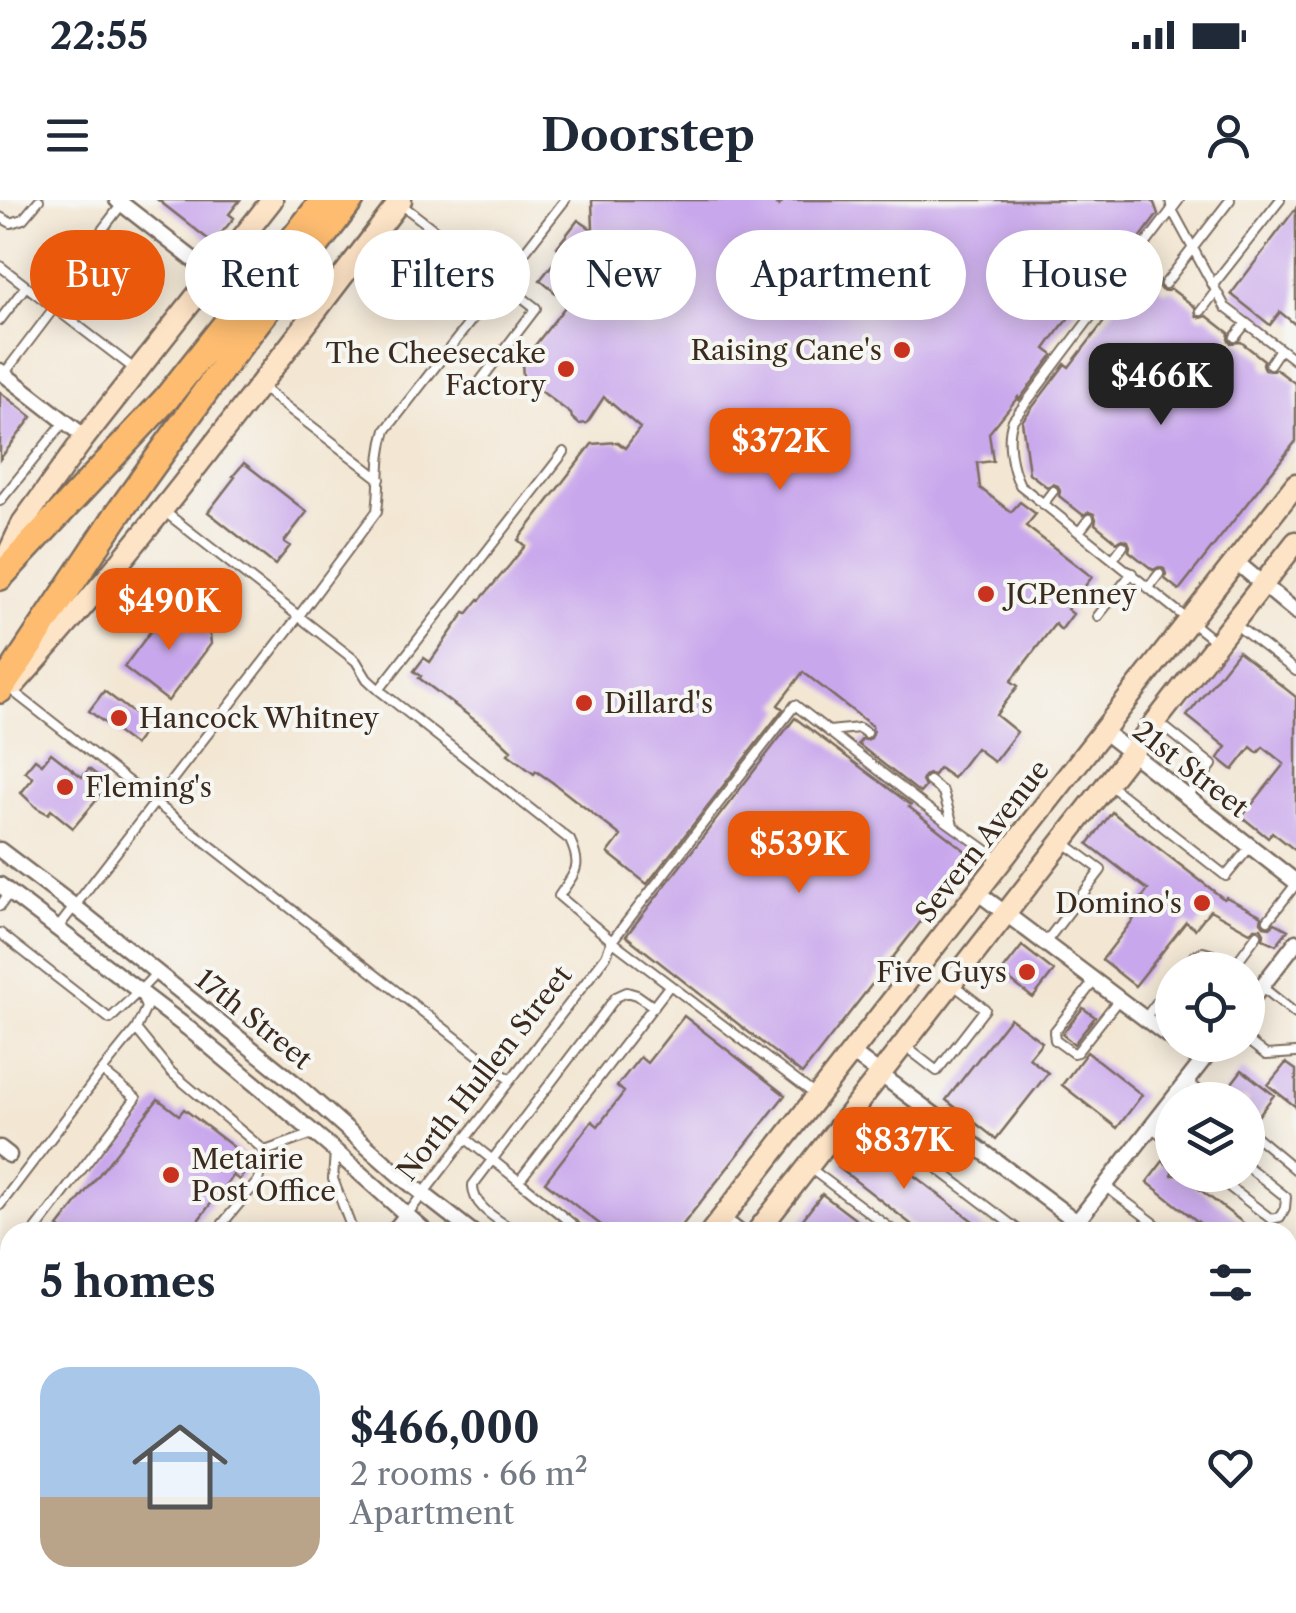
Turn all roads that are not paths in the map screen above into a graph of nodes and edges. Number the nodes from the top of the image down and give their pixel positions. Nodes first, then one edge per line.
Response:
1 (39, 200) edge
2 (272, 200) edge
3 (324, 200) edge
4 (351, 200) edge
5 (565, 200) edge
6 (1179, 200) edge
7 (1230, 200) edge
8 (1280, 200) edge
9 (400, 201) edge
10 (120, 202) edge
11 (1171, 205) edge
12 (0, 217) edge
13 (100, 230) edge
14 (248, 230) edge
15 (437, 230) edge
16 (530, 245) edge
17 (1192, 248) junction
18 (185, 253) edge
19 (0, 266) edge
20 (1166, 284) dead end
21 (26, 286) junction
22 (1214, 288) junction
23 (30, 289) edge
24 (185, 308) edge
25 (1201, 312) dead end
26 (0, 320) edge
27 (44, 320) edge
28 (70, 320) edge
29 (472, 320) edge
30 (527, 320) edge
31 (1246, 323) junction
32 (1235, 337) dead end
33 (1280, 349) junction
34 (1296, 361) edge
35 (1270, 364) dead end
36 (136, 371) junction
37 (2, 372) edge
38 (478, 384) dead end
39 (258, 385) junction
40 (65, 421) junction
41 (85, 437) junction
42 (564, 452) dead end
43 (380, 479) junction
44 (1296, 484) edge
45 (1053, 491) dead end
46 (0, 501) edge
47 (1043, 504) junction
48 (161, 509) junction
49 (1089, 519) dead end
50 (1079, 532) junction
51 (1296, 542) edge
52 (1123, 546) dead end
53 (1114, 559) junction
54 (1235, 562) junction
55 (1289, 564) edge
56 (0, 574) edge
57 (1132, 574) junction
58 (1159, 574) dead end
59 (1263, 584) junction
60 (1149, 587) junction
61 (1296, 612) edge
62 (1098, 616) dead end
63 (298, 617) junction
64 (1189, 620) junction
65 (1233, 622) junction
66 (1217, 643) junction
67 (1296, 671) edge
68 (380, 690) junction
69 (3, 693) edge
70 (1156, 721) junction
71 (829, 731) junction
72 (1103, 732) junction
73 (866, 733) dead end
74 (1131, 753) junction
75 (929, 781) dead end
76 (1108, 783) junction
77 (1187, 797) junction
78 (155, 802) junction
79 (940, 814) junction
80 (932, 824) dead end
81 (953, 825) junction
82 (968, 836) junction
83 (1062, 841) junction
84 (1250, 846) junction
85 (960, 847) dead end
86 (0, 850) edge
87 (1001, 861) junction
88 (1296, 883) edge
89 (977, 892) junction
90 (3, 894) edge
91 (74, 906) junction
92 (1006, 914) junction
93 (1268, 920) dead end
94 (56, 929) junction
95 (0, 934) edge
96 (1257, 935) dead end
97 (612, 941) junction
98 (1045, 943) junction
99 (1295, 944) edge
100 (643, 950) dead end
101 (1244, 952) edge
102 (636, 960) junction
103 (156, 972) junction
104 (673, 973) dead end
105 (1094, 980) junction
106 (1265, 981) edge
107 (951, 983) junction
108 (668, 984) junction
109 (1265, 989) edge
110 (140, 993) junction
111 (702, 995) dead end
112 (1119, 998) junction
113 (695, 1004) junction
114 (1155, 1005) edge
115 (654, 1008) junction
116 (1296, 1014) edge
117 (732, 1018) dead end
118 (1145, 1018) junction
119 (1155, 1026) edge
120 (725, 1027) junction
121 (136, 1030) junction
122 (903, 1045) junction
123 (852, 1052) junction
124 (1296, 1053) edge
125 (1265, 1054) edge
126 (1201, 1062) edge
127 (102, 1071) junction
128 (880, 1074) junction
129 (510, 1080) junction
130 (1181, 1082) edge
131 (817, 1096) junction
132 (855, 1106) junction
133 (1155, 1122) edge
134 (1151, 1126) junction
135 (1155, 1129) edge
136 (314, 1134) junction
137 (465, 1138) junction
138 (1265, 1144) edge
139 (265, 1151) junction
140 (335, 1152) junction
141 (492, 1160) junction
142 (808, 1167) junction
143 (1296, 1170) edge
144 (1265, 1180) edge
145 (519, 1181) junction
146 (1105, 1186) junction
147 (1236, 1192) edge
148 (422, 1193) junction
149 (0, 1205) edge
150 (406, 1216) junction
151 (42, 1222) edge
152 (224, 1222) edge
153 (349, 1222) edge
154 (401, 1222) edge
155 (414, 1222) edge
156 (459, 1222) edge
157 (503, 1222) edge
158 (570, 1222) edge
159 (720, 1222) edge
160 (765, 1222) edge
161 (881, 1222) edge
162 (1008, 1222) edge
163 (1066, 1222) edge
164 (1076, 1222) edge
165 (1153, 1222) edge

1 - 12 lane
2 - 14 street
3 - 56 highway
4 - 69 highway
5 - 16 lane
6 - 11 lane
7 - 17 lane
8 - 22 lane
9 - 15 lane
9 - 39 street
10 - 13 lane
10 - 18 street
11 - 17 lane
11 - 47 lane
17 - 20 lane
17 - 22 lane
19 - 21 lane
21 - 23 lane
21 - 26 lane
22 - 25 lane
22 - 31 lane
24 - 36 street
27 - 37 lane
28 - 36 lane
29 - 43 lane
30 - 38 lane
31 - 32 lane
31 - 33 lane
33 - 34 lane
33 - 35 lane
36 - 41 street
37 - 40 street
39 - 43 lane
39 - 48 street
40 - 41 street
40 - 46 lane
41 - 56 street
42 - 68 lane
43 - 63 lane
44 - 54 street, Severn Avenue
45 - 47 lane
47 - 50 lane
48 - 63 lane
48 - 69 street
49 - 50 lane
50 - 53 lane
51 - 55 street
52 - 53 lane
53 - 57 lane
54 - 59 street
54 - 64 street, Severn Avenue
55 - 59 street
57 - 60 lane
57 - 62 lane
58 - 60 lane
59 - 61 street
59 - 65 street
60 - 64 lane
63 - 68 lane
63 - 78 lane
64 - 66 lane
64 - 72 street, Severn Avenue
65 - 66 street
65 - 67 lane
66 - 70 street
68 - 97 lane
69 - 78 lane
70 - 74 street
70 - 77 lane
71 - 73 lane
71 - 79 lane
71 - 97 lane, North Hullen Street
72 - 74 street, 21st Street
72 - 87 street, Severn Avenue
74 - 76 street
74 - 77 street, 21st Street
75 - 81 lane
76 - 83 street
76 - 84 lane
77 - 84 street, 21st Street
78 - 91 lane
78 - 129 lane
79 - 80 lane
79 - 81 lane
81 - 82 lane
82 - 85 lane
82 - 87 lane
83 - 92 street
83 - 98 lane
84 - 88 street, 21st Street
86 - 91 street, 17th Street
87 - 89 street, Severn Avenue
88 - 93 lane
89 - 92 street
89 - 123 street, Severn Avenue
90 - 94 street, 17th Street
91 - 94 lane
91 - 103 street, 17th Street
92 - 98 street
92 - 107 street
94 - 110 street, 17th Street
95 - 110 lane
96 - 101 lane
97 - 102 lane
97 - 129 lane, North Hullen Street
98 - 105 street
99 - 106 street
100 - 102 lane
102 - 108 lane
103 - 110 lane
103 - 148 street, 17th Street
104 - 108 lane
105 - 112 street
105 - 112 lane
107 - 122 street
107 - 122 lane
108 - 113 lane
108 - 115 lane
109 - 116 lane
110 - 121 lane
110 - 136 street, 17th Street
111 - 113 lane
112 - 118 street
113 - 120 lane
114 - 118 lane
115 - 141 lane
115 - 145 lane
117 - 120 lane
118 - 119 street
120 - 131 lane
121 - 127 lane
121 - 139 lane
122 - 128 street
123 - 128 street
123 - 131 street, Severn Avenue
124 - 125 lane
126 - 130 street
127 - 149 lane
127 - 151 lane
128 - 132 street
128 - 163 street
129 - 137 lane, North Hullen Street
131 - 159 street, Severn Avenue
132 - 142 street
132 - 162 lane
133 - 134 street
134 - 135 lane
134 - 146 street
136 - 139 lane
136 - 140 street, 17th Street
137 - 141 lane
137 - 148 lane, North Hullen Street
138 - 143 lane
139 - 152 lane
140 - 150 street, 17th Street
140 - 153 lane
141 - 145 lane
141 - 157 lane
142 - 160 street
142 - 161 lane
144 - 147 lane
145 - 158 lane
146 - 164 street
146 - 165 lane
148 - 150 lane, North Hullen Street
148 - 156 street, 17th Street
150 - 154 street, North Hullen Street
150 - 155 street, 17th Street

